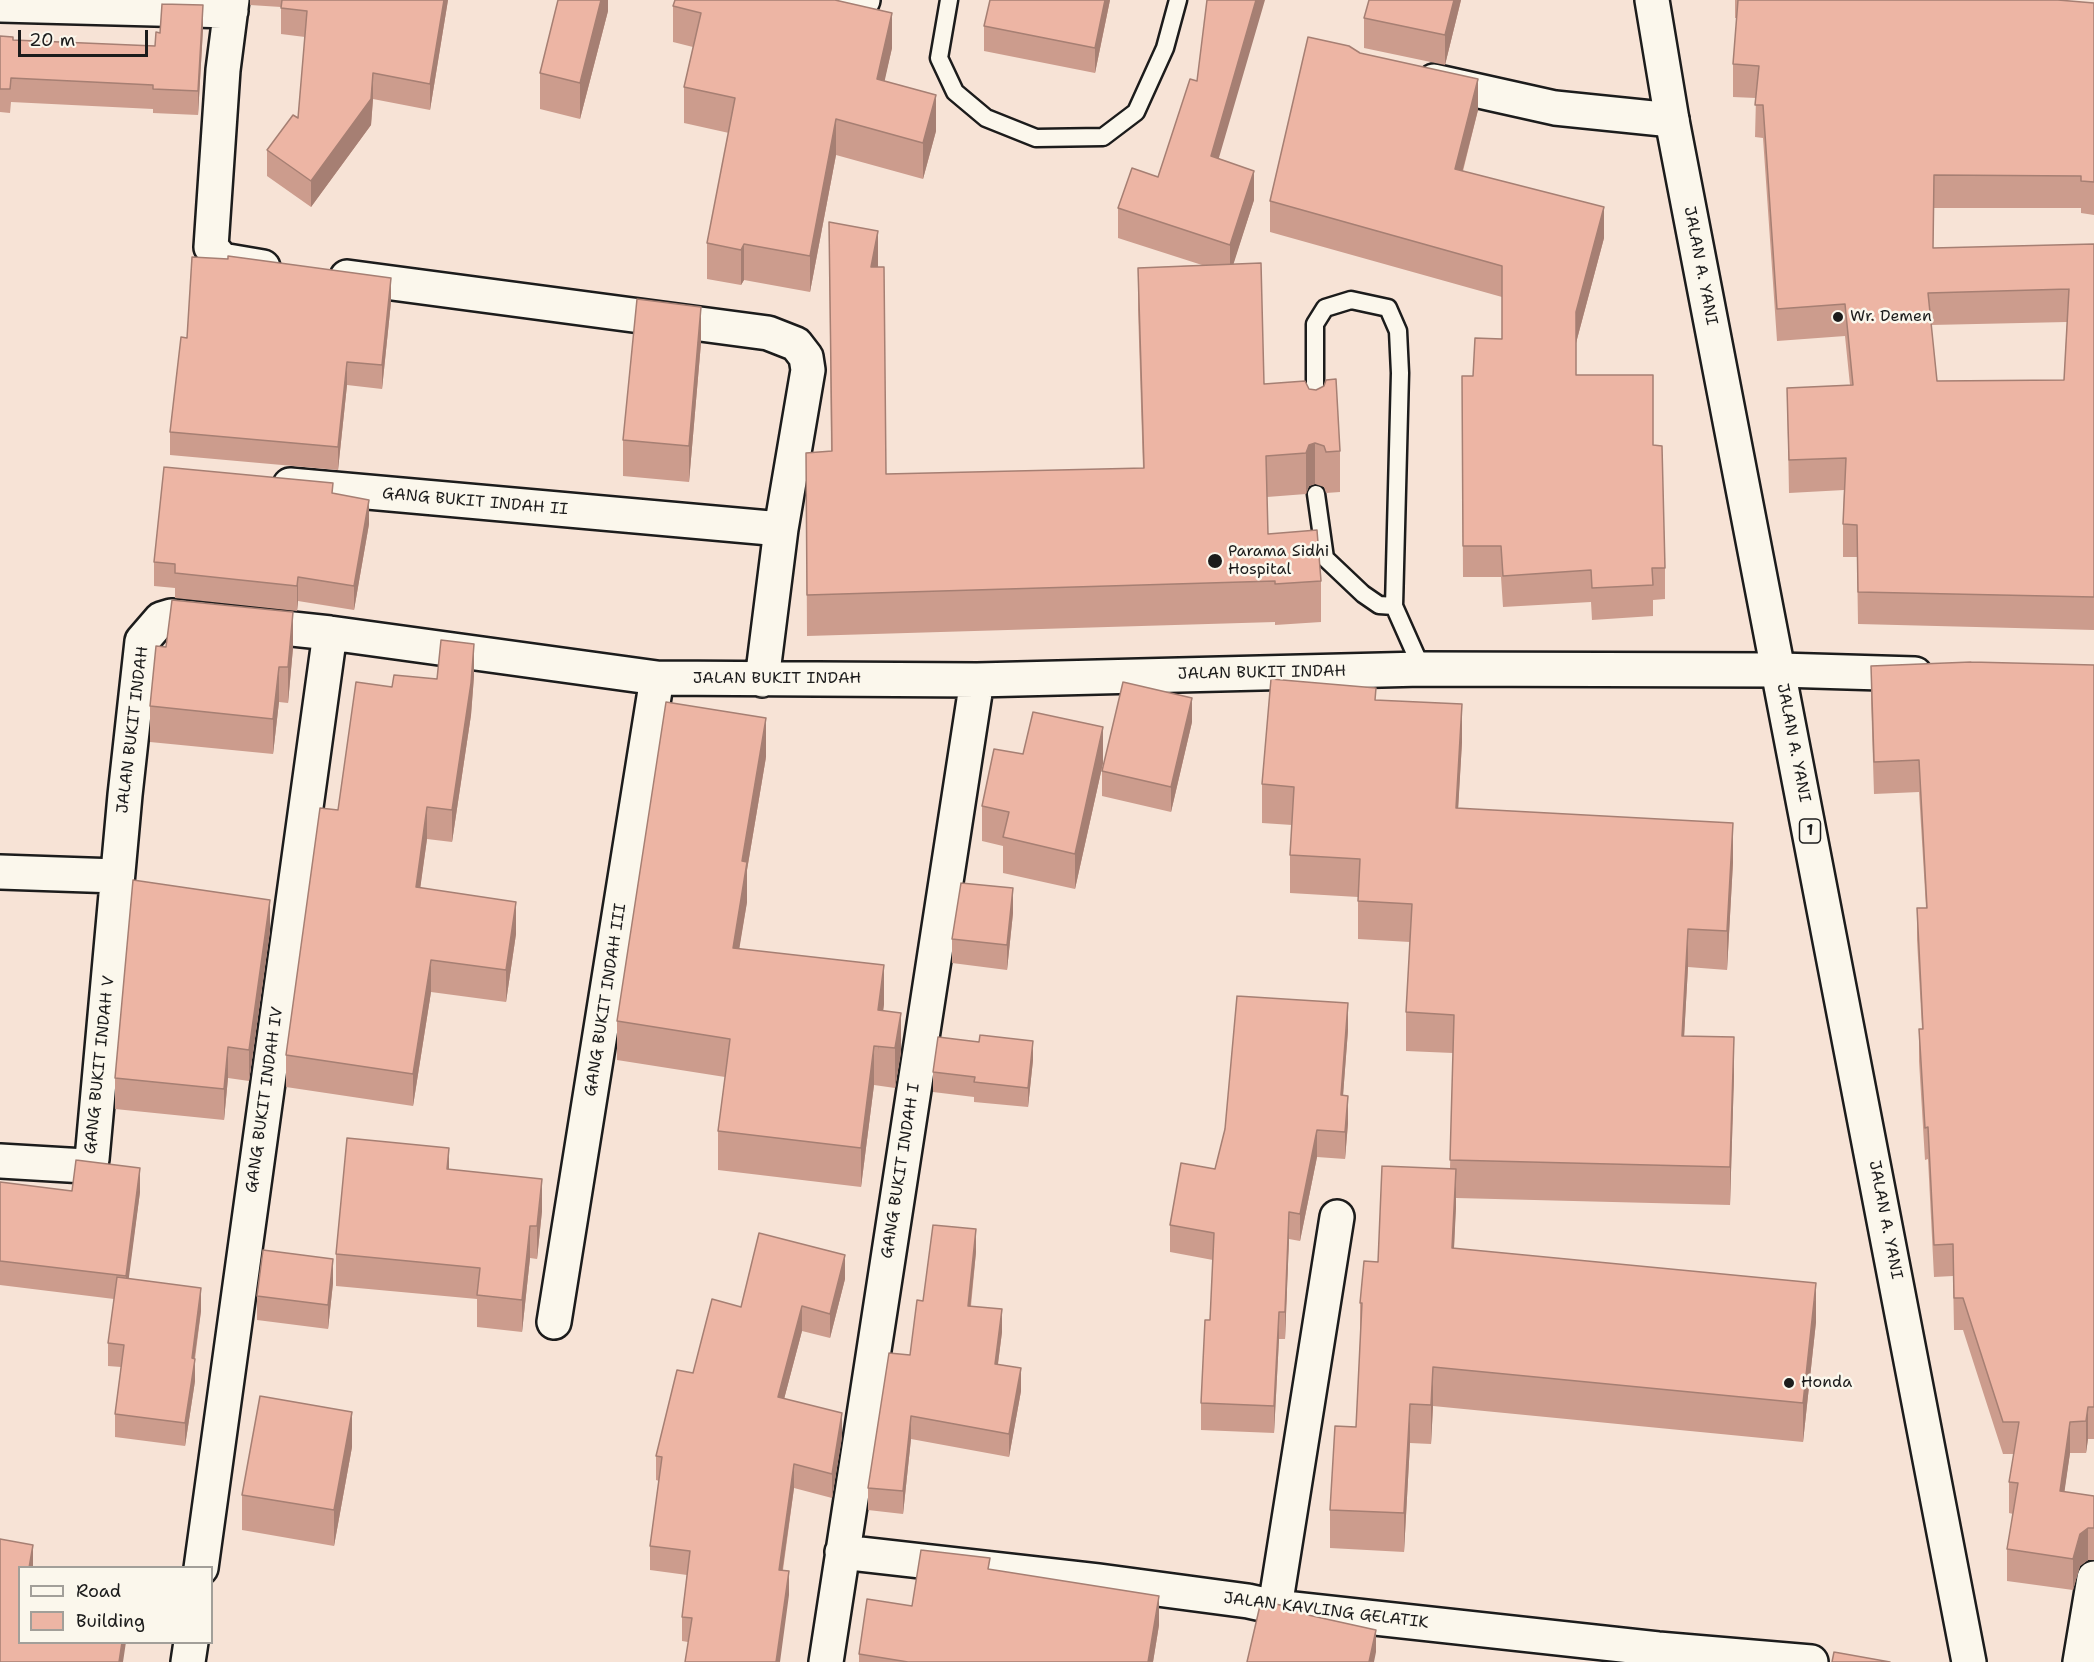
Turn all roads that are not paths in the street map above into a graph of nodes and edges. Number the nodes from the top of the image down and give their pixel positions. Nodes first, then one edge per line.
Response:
1 (781, 0) edge
2 (949, 0) edge
3 (1178, 0) edge
4 (1652, 0) edge
5 (69, 3) edge
6 (0, 5) edge
7 (232, 6) edge
8 (859, 8) edge
9 (1409, 76) edge
10 (1672, 120) junction
11 (1315, 421) edge
12 (263, 483) edge
13 (1316, 494) dead end
14 (781, 529) junction
15 (1394, 606) junction
16 (330, 633) junction
17 (1422, 669) junction
18 (1780, 670) junction
19 (1947, 675) edge
20 (657, 678) junction
21 (762, 680) junction
22 (977, 680) junction
23 (0, 872) edge
24 (117, 876) junction
25 (0, 1161) edge
26 (1337, 1216) dead end
27 (554, 1322) dead end
28 (842, 1552) junction
29 (201, 1566) edge
30 (2094, 1578) edge
31 (1275, 1607) junction
32 (190, 1644) edge
33 (188, 1662) edge
34 (826, 1662) edge
35 (1811, 1662) edge
36 (1969, 1662) edge
37 (2080, 1662) edge

1 - 8 main road
2 - 3 lane
4 - 10 main road, JALAN A. YANI / 1
5 - 6 main road
5 - 7 main road
7 - 14 main road
9 - 10 main road
10 - 18 main road, JALAN A. YANI / 1
11 - 15 lane
12 - 14 main road, GANG BUKIT INDAH II
13 - 15 lane
14 - 21 main road
15 - 17 lane
16 - 20 main road, JALAN BUKIT INDAH
16 - 24 main road, JALAN BUKIT INDAH
16 - 29 main road, GANG BUKIT INDAH IV
17 - 18 main road, JALAN BUKIT INDAH
17 - 22 main road, JALAN BUKIT INDAH
18 - 19 main road, JALAN BUKIT INDAH
18 - 36 main road, JALAN A. YANI / 1
20 - 21 main road, JALAN BUKIT INDAH
20 - 27 main road, GANG BUKIT INDAH III
21 - 22 main road, JALAN BUKIT INDAH
22 - 28 main road, GANG BUKIT INDAH I
23 - 24 main road
24 - 25 main road, GANG BUKIT INDAH V
26 - 31 main road
28 - 31 main road, JALAN KAVLING GELATIK
28 - 34 main road, GANG BUKIT INDAH I
30 - 37 main road
31 - 35 main road, JALAN KAVLING GELATIK
32 - 33 main road

